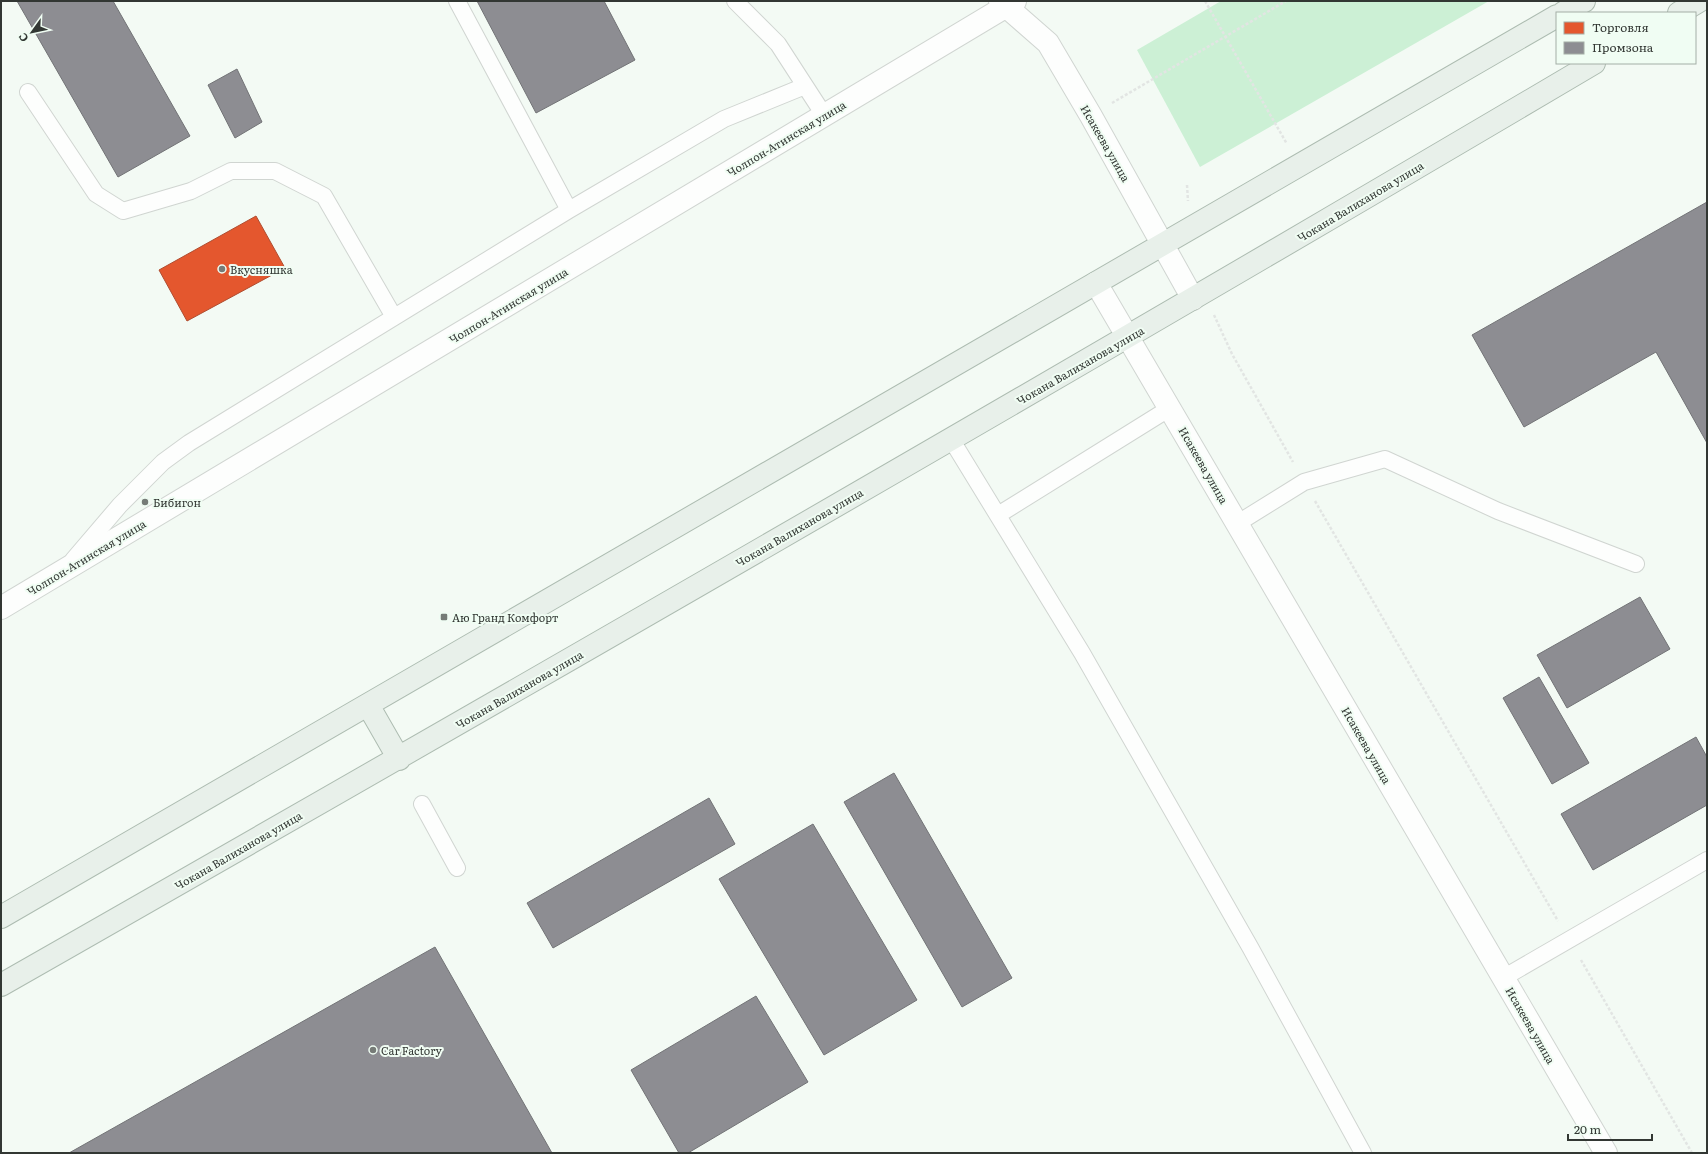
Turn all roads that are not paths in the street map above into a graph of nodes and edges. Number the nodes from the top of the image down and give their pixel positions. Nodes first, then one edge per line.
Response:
1 (457, 1) edge
2 (735, 1) edge
3 (1584, 1) edge
4 (1699, 1) edge
5 (1007, 3) edge
6 (1565, 12) edge
7 (1681, 12) edge
8 (1556, 17) edge
9 (1592, 64) edge
10 (805, 86) junction
11 (28, 92) dead end
12 (824, 115) junction
13 (569, 210) junction
14 (1163, 244) junction
15 (1096, 283) junction
16 (1199, 296) junction
17 (394, 317) junction
18 (1129, 337) junction
19 (1170, 408) junction
20 (951, 439) junction
21 (998, 515) junction
22 (1238, 523) junction
23 (1636, 564) dead end
24 (64, 570) junction
25 (1, 608) edge
26 (368, 705) junction
27 (398, 759) junction
28 (422, 804) dead end
29 (1707, 860) edge
30 (457, 868) dead end
31 (1, 917) edge
32 (1503, 978) junction
33 (1, 985) edge
34 (1364, 1153) edge
35 (1606, 1153) edge

1 - 13 lane
2 - 10 lane
3 - 6 main road
4 - 7 main road
5 - 12 street, Чолпон-Атинская улица
5 - 14 street, Исакеева улица
8 - 14 main road
9 - 16 main road, Чокана Валиханова улица
10 - 12 lane
10 - 13 lane
11 - 17 lane
12 - 24 street, Чолпон-Атинская улица
13 - 17 lane
14 - 15 main road
14 - 16 street, Исакеева улица
15 - 18 street, Исакеева улица
15 - 26 main road
16 - 18 main road, Чокана Валиханова улица
17 - 24 lane
18 - 19 street, Исакеева улица
18 - 20 main road, Чокана Валиханова улица
19 - 21 lane
19 - 22 street, Исакеева улица
20 - 21 lane
20 - 27 main road, Чокана Валиханова улица
21 - 34 lane
22 - 23 lane
22 - 32 street, Исакеева улица
24 - 25 street, Чолпон-Атинская улица
26 - 27 main road
26 - 31 main road
27 - 33 main road, Чокана Валиханова улица
28 - 30 lane
29 - 32 lane
32 - 35 street, Исакеева улица

